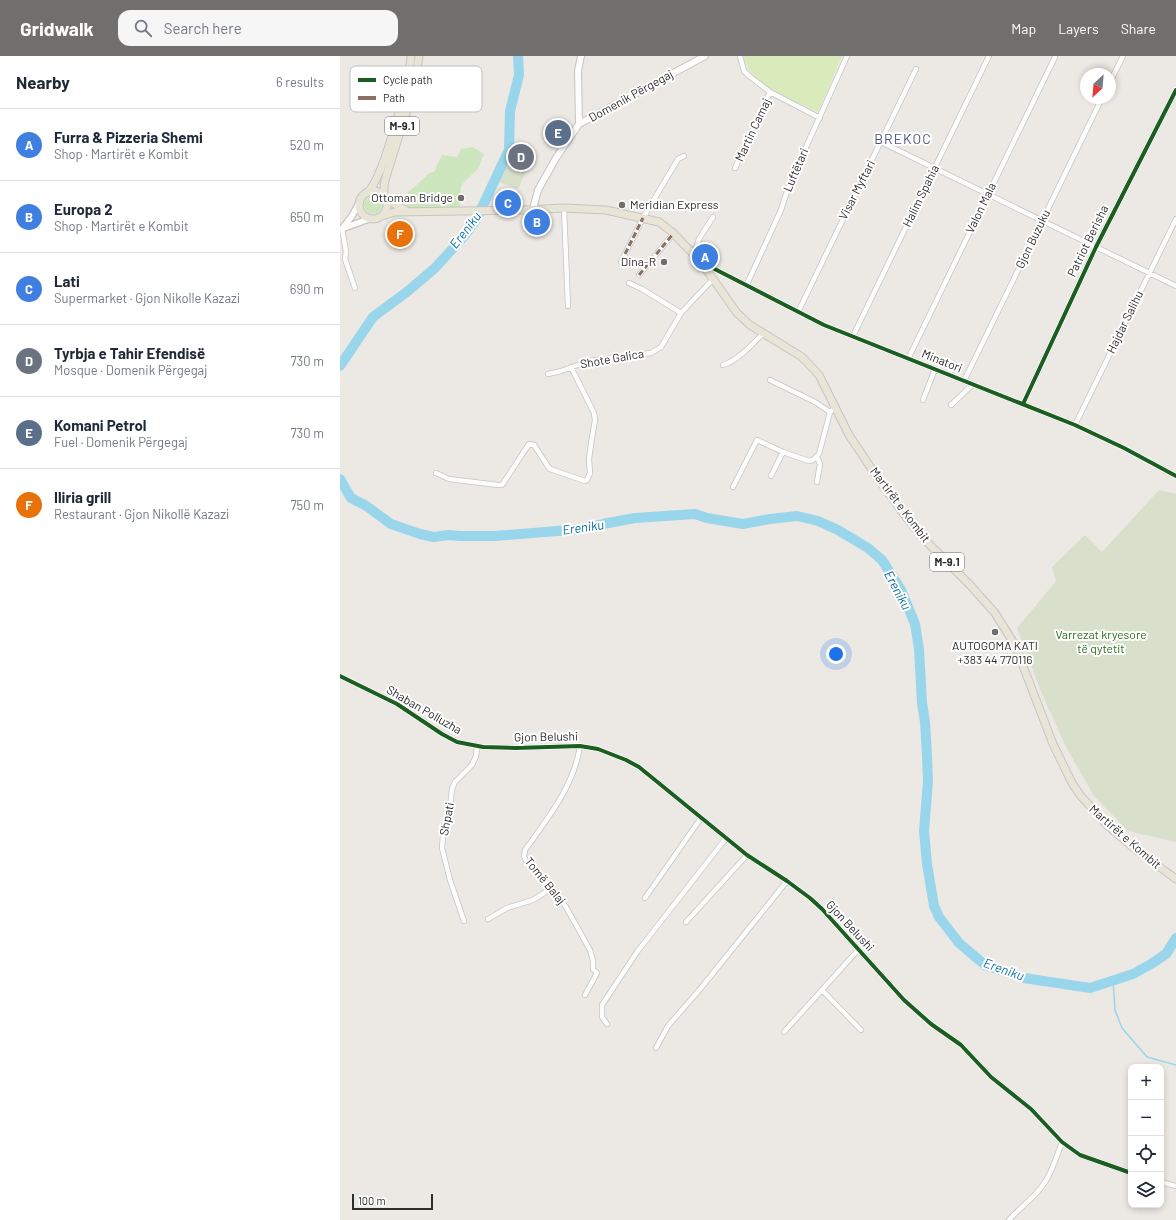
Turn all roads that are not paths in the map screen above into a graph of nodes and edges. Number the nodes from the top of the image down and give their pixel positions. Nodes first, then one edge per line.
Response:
1 (412, 56) edge
2 (419, 56) edge
3 (581, 56) edge
4 (705, 56) edge
5 (740, 56) edge
6 (847, 56) edge
7 (989, 56) edge
8 (1122, 56) edge
9 (1055, 57) dead end
10 (410, 66) edge
11 (417, 66) edge
12 (916, 69) dead end
13 (1116, 69) edge
14 (1176, 90) edge
15 (770, 92) junction
16 (1099, 104) edge
17 (398, 112) edge
18 (406, 112) edge
19 (820, 118) junction
20 (579, 124) junction
21 (882, 142) junction
22 (684, 156) dead end
23 (735, 168) dead end
24 (935, 168) junction
25 (368, 192) junction
26 (988, 194) junction
27 (385, 197) junction
28 (360, 201) junction
29 (564, 208) junction
30 (533, 210) junction
31 (411, 212) junction
32 (382, 216) junction
33 (713, 216) dead end
34 (643, 218) junction
35 (370, 219) junction
36 (1176, 219) edge
37 (1042, 220) junction
38 (341, 229) edge
39 (673, 234) junction
40 (1096, 247) junction
41 (694, 255) junction
42 (621, 262) dead end
43 (701, 262) junction
44 (1149, 273) junction
45 (639, 275) dead end
46 (713, 279) junction
47 (629, 282) dead end
48 (747, 284) junction
49 (1176, 286) edge
50 (355, 288) dead end
51 (568, 306) dead end
52 (798, 312) junction
53 (681, 313) junction
54 (764, 333) junction
55 (852, 336) junction
56 (908, 358) junction
57 (723, 365) dead end
58 (571, 368) junction
59 (935, 370) junction
60 (548, 374) dead end
61 (770, 380) dead end
62 (964, 381) junction
63 (973, 384) junction
64 (923, 400) dead end
65 (1023, 404) junction
66 (951, 405) dead end
67 (833, 410) junction
68 (1075, 425) junction
69 (783, 452) junction
70 (817, 457) junction
71 (436, 473) dead end
72 (771, 476) dead end
73 (1176, 476) edge
74 (817, 482) dead end
75 (733, 487) dead end
76 (340, 676) edge
77 (580, 746) junction
78 (477, 747) junction
79 (701, 818) junction
80 (726, 838) junction
81 (747, 855) junction
82 (1173, 878) edge
83 (787, 881) junction
84 (552, 888) junction
85 (645, 898) dead end
86 (488, 919) dead end
87 (464, 921) dead end
88 (686, 922) dead end
89 (858, 950) junction
90 (822, 990) junction
91 (585, 995) dead end
92 (607, 1024) dead end
93 (861, 1030) dead end
94 (784, 1032) dead end
95 (656, 1048) dead end
96 (1062, 1142) junction
97 (1128, 1172) edge
98 (1164, 1183) edge
99 (1176, 1186) edge
100 (1009, 1220) edge

1 - 10 main road, M-9.1
2 - 11 main road, M-9.1
3 - 20 main road
4 - 20 main road, Domenik Përgegaj
5 - 15 street, Martin Camaj
6 - 19 street, Luftëtari
7 - 24 street, Halim Spahia
8 - 13 street
9 - 26 street, Valon Mala
12 - 21 street, Visar Myftari
14 - 40 street, Patriot Berisha
15 - 19 street, Martin Camaj
15 - 23 street, Martin Camaj
16 - 37 street, Gjon Buzuku
17 - 25 main road, M-9.1
18 - 27 main road, M-9.1
19 - 48 street, Luftëtari
20 - 30 main road, Domenik Përgegaj
21 - 24 street
21 - 52 street, Visar Myftari
22 - 34 street
24 - 26 street
24 - 55 street, Halim Spahia
25 - 27 main road, M-9.1
25 - 28 main road, M-9.1
26 - 37 street
26 - 56 street, Valon Mala
27 - 31 main road, M-9.1
27 - 32 main road, M-9.1
28 - 35 main road
28 - 38 street
29 - 30 main road, Martirët e Kombit / M-9.1
29 - 34 main road, Martirët e Kombit / M-9.1
29 - 51 street
30 - 31 main road, M-9.1
31 - 32 main road, M-9.1
32 - 35 main road, M-9.1
33 - 41 street
34 - 39 main road, Martirët e Kombit / M-9.1
34 - 42 street
35 - 38 street
36 - 44 street, Hajdar Salihu
37 - 40 street
37 - 62 street, Gjon Buzuku
38 - 50 street
39 - 41 main road, Martirët e Kombit / M-9.1
39 - 45 street
40 - 44 street
40 - 65 street, Patriot Berisha
41 - 43 main road, Martirët e Kombit / M-9.1
43 - 46 main road, Martirët e Kombit / M-9.1
43 - 48 street, Minatori
44 - 49 street
44 - 68 street, Hajdar Salihu
46 - 53 street, Shote Galica
46 - 54 main road, Martirët e Kombit / M-9.1
47 - 53 street
48 - 52 street, Minatori
52 - 55 street, Minatori
53 - 58 street, Shote Galica
54 - 57 street
54 - 67 main road, Martirët e Kombit / M-9.1
55 - 56 street, Minatori
56 - 59 street, Minatori
58 - 60 street, Shote Galica
58 - 71 street, Shote Galica
59 - 62 street, Minatori
59 - 64 street
61 - 67 street
62 - 63 street, Minatori
63 - 65 street, Minatori
63 - 66 street
65 - 68 street, Minatori
67 - 70 street
67 - 82 main road, Martirët e Kombit / M-9.1
68 - 73 street, Minatori
69 - 70 street
69 - 72 street
69 - 75 street
70 - 74 street
76 - 78 street, Shaban Polluzha
77 - 78 street, Gjon Belushi
77 - 79 street, Gjon Belushi
77 - 84 street, Tomë Balaj
78 - 87 street, Shpati
79 - 80 street, Gjon Belushi
79 - 85 street
80 - 81 street, Gjon Belushi
80 - 92 street
81 - 83 street, Gjon Belushi
81 - 88 street
83 - 89 street, Gjon Belushi
83 - 95 street
84 - 86 street
84 - 91 street, Tomë Balaj
89 - 90 street, Gjon Belushi
89 - 96 street, Gjon Belushi
90 - 93 street
90 - 94 street, Gjon Belushi
96 - 97 street, Gjon Belushi
96 - 100 street
98 - 99 street

